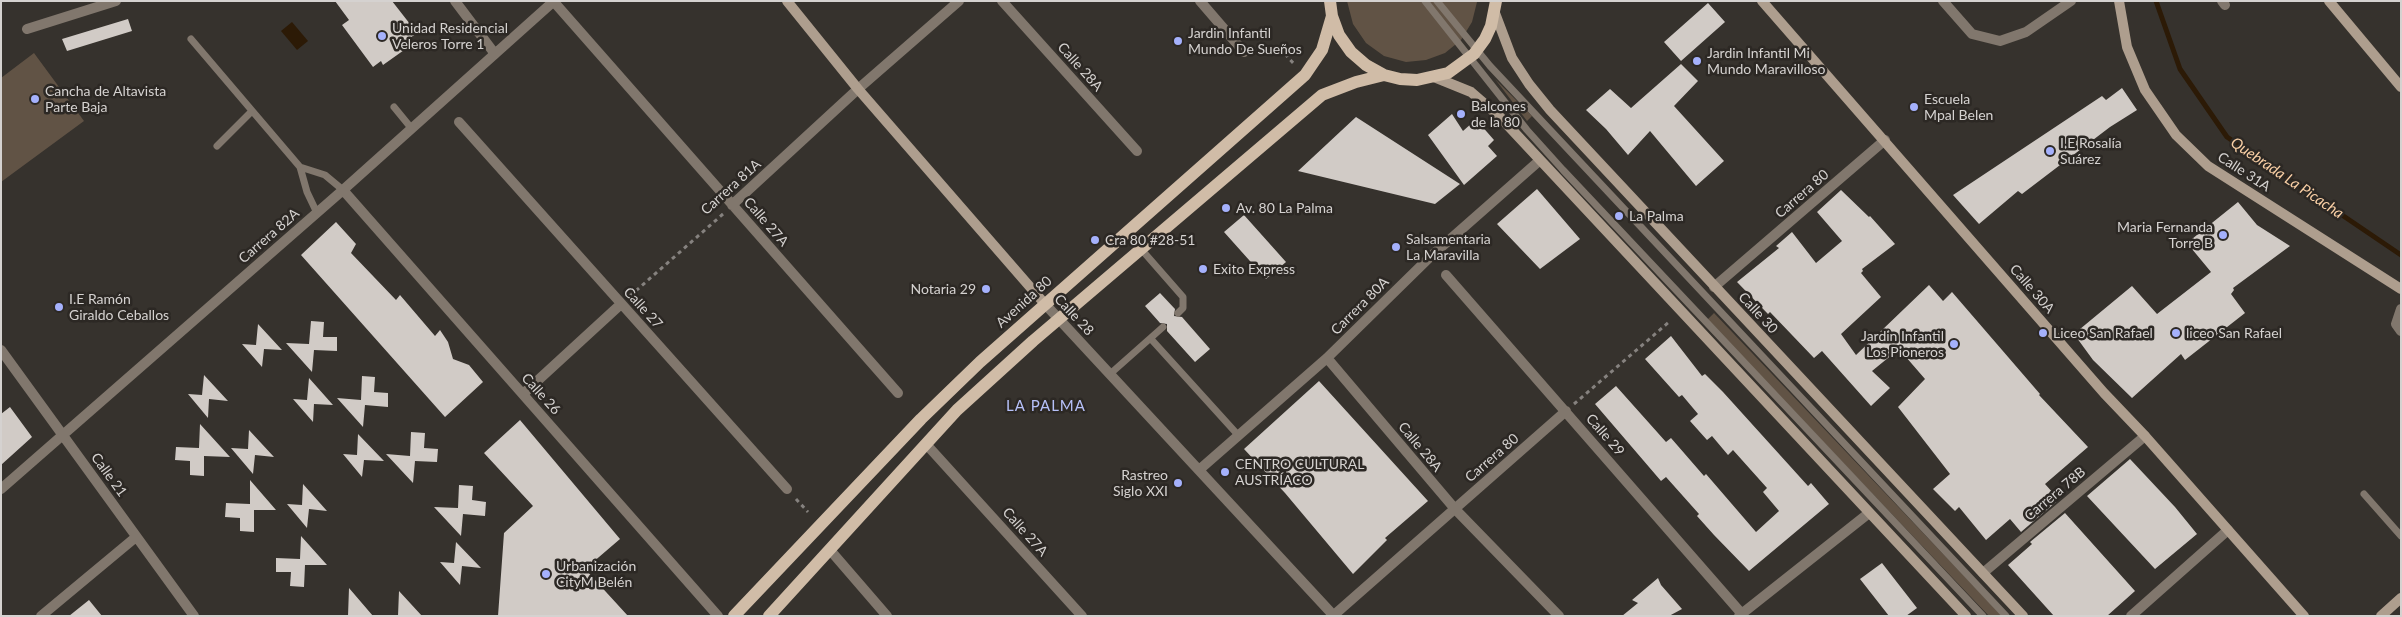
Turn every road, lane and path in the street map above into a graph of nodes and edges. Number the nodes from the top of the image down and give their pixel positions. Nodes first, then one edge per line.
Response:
1 (116, 1) edge
2 (455, 1) edge
3 (554, 1) edge
4 (787, 1) edge
5 (959, 1) edge
6 (1002, 1) edge
7 (1200, 1) edge
8 (1330, 1) edge
9 (1425, 1) edge
10 (1436, 1) edge
11 (1762, 1) edge
12 (1943, 1) edge
13 (2071, 1) edge
14 (2119, 1) edge
15 (2330, 1) edge
16 (1496, 7) edge
17 (1332, 16) junction
18 (27, 29) dead end
19 (191, 39) dead end
20 (1244, 52) dead end
21 (495, 54) junction
22 (1474, 54) junction
23 (1384, 75) junction
24 (1434, 78) junction
25 (2401, 87) edge
26 (858, 89) junction
27 (394, 106) dead end
28 (252, 111) junction
29 (460, 122) dead end
30 (412, 129) junction
31 (1885, 140) junction
32 (216, 146) dead end
33 (1137, 151) dead end
34 (1540, 161) junction
35 (300, 167) junction
36 (343, 190) junction
37 (732, 205) junction
38 (317, 213) junction
39 (1141, 249) junction
40 (1446, 276) dead end
41 (1714, 287) junction
42 (2401, 289) edge
43 (1044, 303) junction
44 (621, 304) junction
45 (2401, 309) edge
46 (1178, 313) dead end
47 (1059, 319) junction
48 (1669, 322) dead end
49 (1163, 327) dead end
50 (2401, 331) edge
51 (1151, 338) junction
52 (1, 350) edge
53 (1326, 358) junction
54 (1110, 374) junction
55 (898, 393) dead end
56 (523, 394) junction
57 (1566, 411) junction
58 (62, 434) junction
59 (1238, 435) junction
60 (2145, 436) junction
61 (926, 444) junction
62 (1199, 470) junction
63 (1, 489) edge
64 (787, 489) joint
65 (2364, 494) dead end
66 (1455, 509) junction
67 (808, 512) dead end
68 (1869, 512) junction
69 (2228, 530) junction
70 (2401, 536) edge
71 (136, 537) junction
72 (830, 550) junction
73 (1983, 573) junction
74 (2401, 598) edge
75 (1741, 615) edge
76 (42, 616) edge
77 (194, 616) edge
78 (718, 616) edge
79 (734, 616) edge
80 (769, 616) edge
81 (887, 616) edge
82 (1082, 616) edge
83 (1334, 616) edge
84 (1559, 616) edge
85 (1966, 616) edge
86 (1983, 616) edge
87 (2006, 616) edge
88 (2023, 616) edge
89 (2131, 616) edge
90 (2304, 616) edge
91 (2381, 616) edge

1 - 18 street
2 - 21 street
3 - 21 street, Carrera 82A
3 - 37 street, Calle 27A
4 - 26 street, Calle 28
5 - 26 street, Carrera 81A
6 - 33 street, Calle 28A
7 - 20 street
8 - 17 main road
9 - 22 lane
10 - 22 lane
11 - 31 street, Calle 30A
12 - 13 street
14 - 42 street, Calle 31A
15 - 25 street
16 - 22 main road
16 - 41 street, Calle 30
17 - 23 main road
17 - 43 main road, Avenida 80
19 - 28 lane
21 - 30 street, Carrera 82A
22 - 24 main road
22 - 86 lane
22 - 87 lane
23 - 24 main road
23 - 39 main road
24 - 34 street
26 - 37 street, Carrera 81A
26 - 43 street, Calle 28
27 - 30 lane
28 - 32 lane
28 - 35 lane
29 - 44 street, Calle 27
30 - 36 street, Carrera 82A
31 - 41 street, Carrera 80
31 - 60 street, Calle 30A
34 - 53 street, Carrera 80A
34 - 68 street
35 - 36 lane
35 - 38 lane
36 - 38 street, Carrera 82A
36 - 56 street, Calle 26
37 - 44 path, Carrera 81A
37 - 55 street, Calle 27A
38 - 58 street, Carrera 82A
39 - 46 lane
39 - 47 main road
40 - 57 street, Calle 29
41 - 73 street, Calle 30
43 - 47 street, Calle 28
43 - 79 main road, Avenida 80
44 - 56 street
44 - 64 street, Calle 27
45 - 50 street
47 - 54 street, Calle 28
47 - 61 main road
48 - 57 path
49 - 51 lane
51 - 54 lane
51 - 59 lane
52 - 58 street, Calle 21
53 - 59 street, Carrera 80A
53 - 66 street, Calle 28A
54 - 62 street, Calle 28
56 - 78 street, Calle 26
57 - 66 street, Carrera 80
57 - 75 street, Calle 29
58 - 63 street, Carrera 82A
58 - 71 street, Calle 21
59 - 62 street, Carrera 80A
60 - 69 street, Calle 30A
60 - 73 street, Carrera 78B
61 - 72 main road
61 - 82 street, Calle 27A
62 - 83 street, Calle 28
64 - 67 path
65 - 70 lane
66 - 83 street, Carrera 80
66 - 84 street, Calle 28A
68 - 75 street
68 - 85 street
69 - 89 street
69 - 90 street, Calle 30A
71 - 76 street
71 - 77 street, Calle 21
72 - 80 main road
72 - 81 street
73 - 88 street, Calle 30
74 - 91 street

